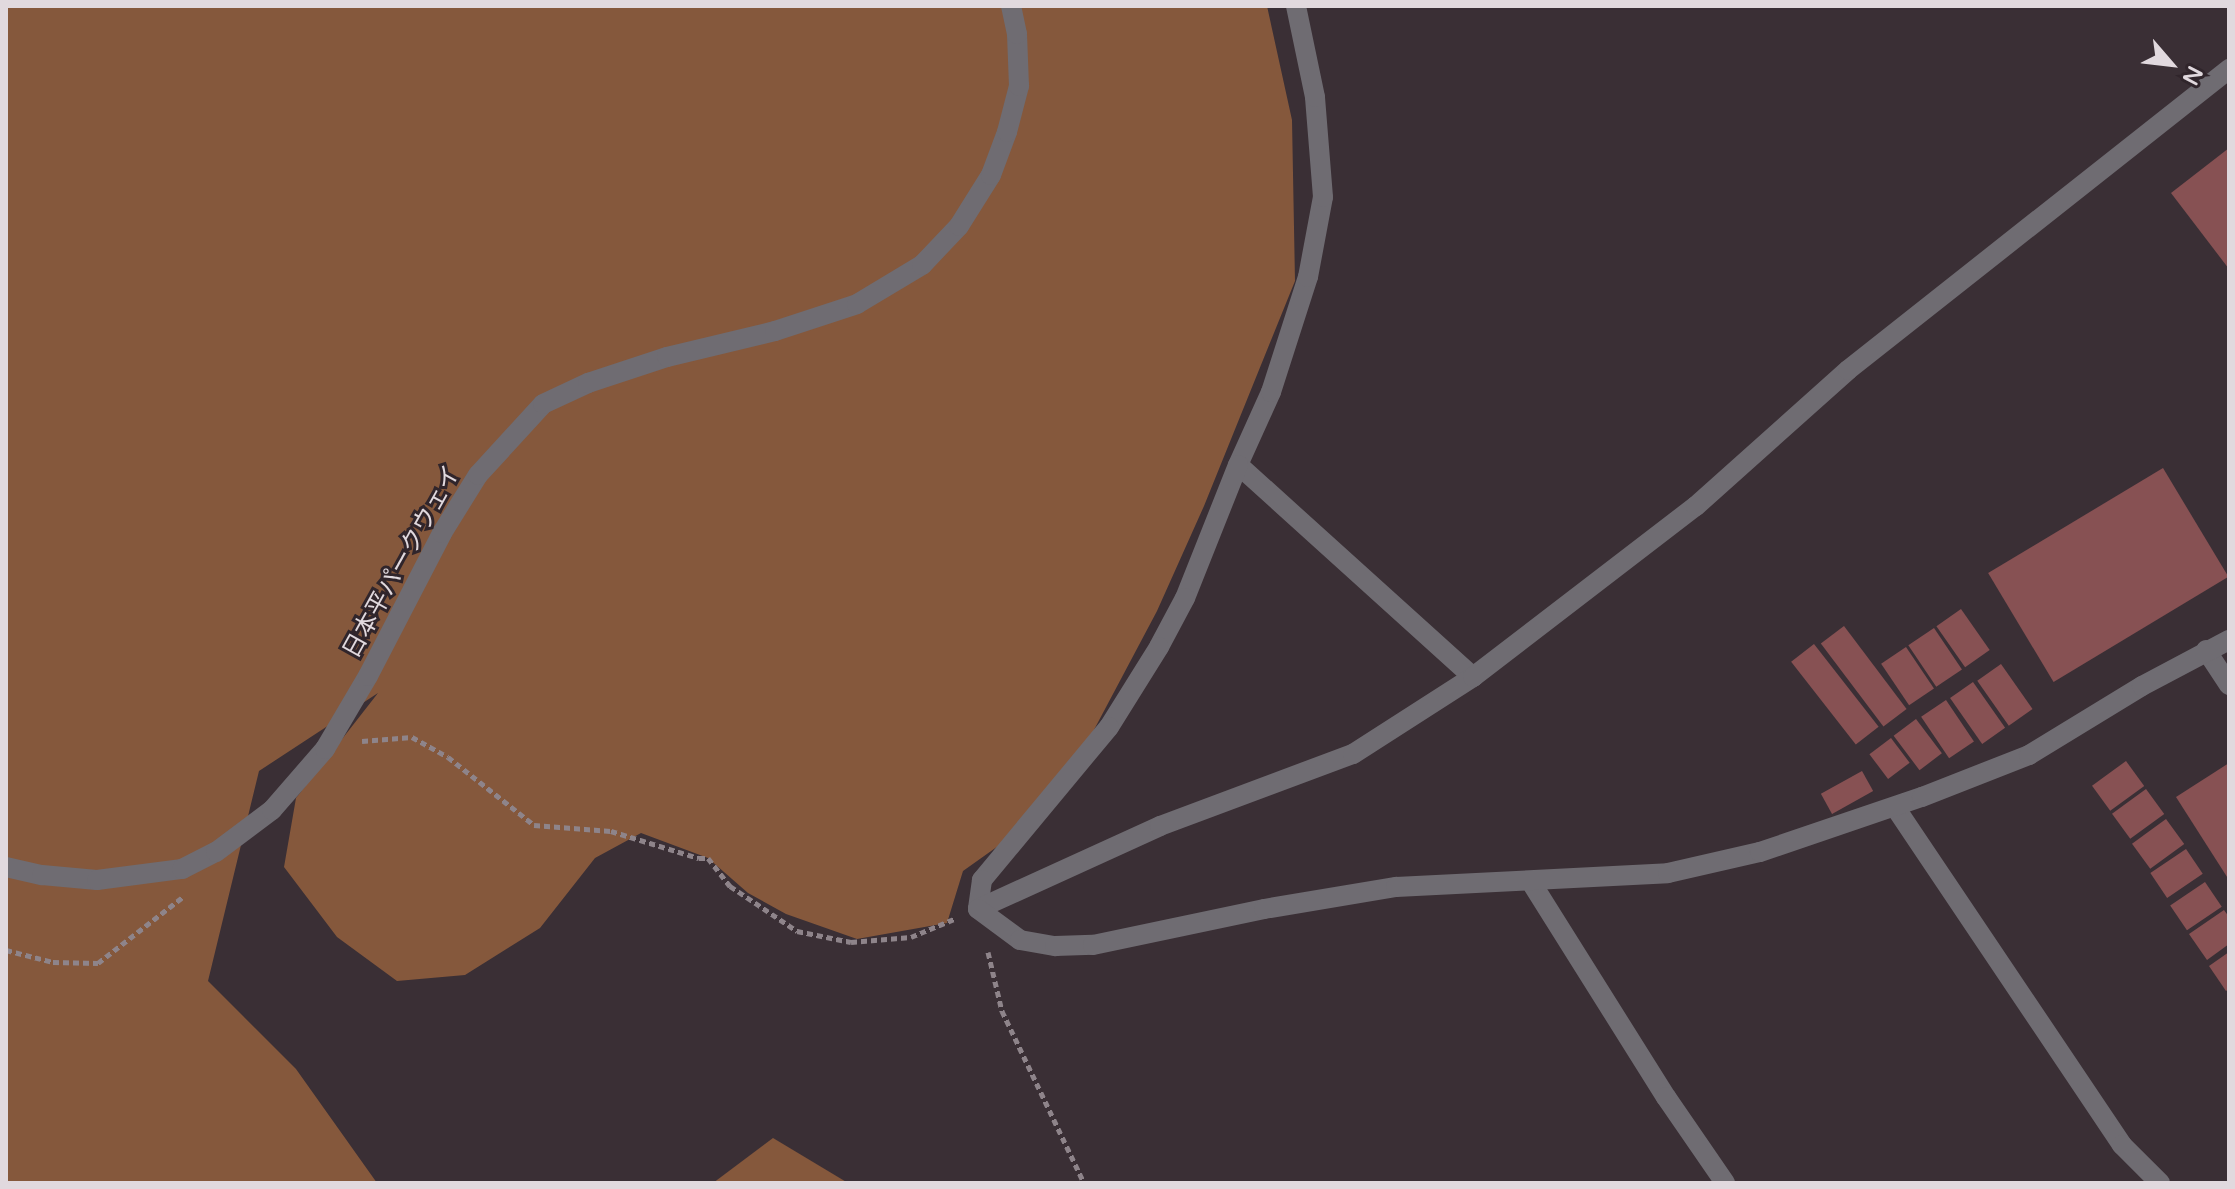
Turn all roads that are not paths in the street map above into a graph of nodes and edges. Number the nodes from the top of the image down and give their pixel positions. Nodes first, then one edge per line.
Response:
1 (1011, 6) edge
2 (1296, 6) edge
3 (2229, 69) edge
4 (1238, 465) junction
5 (2229, 640) edge
6 (2206, 650) junction
7 (1473, 677) junction
8 (2229, 685) edge
9 (1895, 807) junction
10 (6, 867) edge
11 (1531, 882) junction
12 (978, 909) junction
13 (1725, 1183) edge
14 (2160, 1183) edge

1 - 10 street, 日本平パークウェイ
2 - 4 street
3 - 7 street
4 - 7 street
4 - 12 street
5 - 6 street
6 - 8 street
6 - 9 street
7 - 12 street
9 - 11 street
9 - 14 street
11 - 12 street
11 - 13 street

